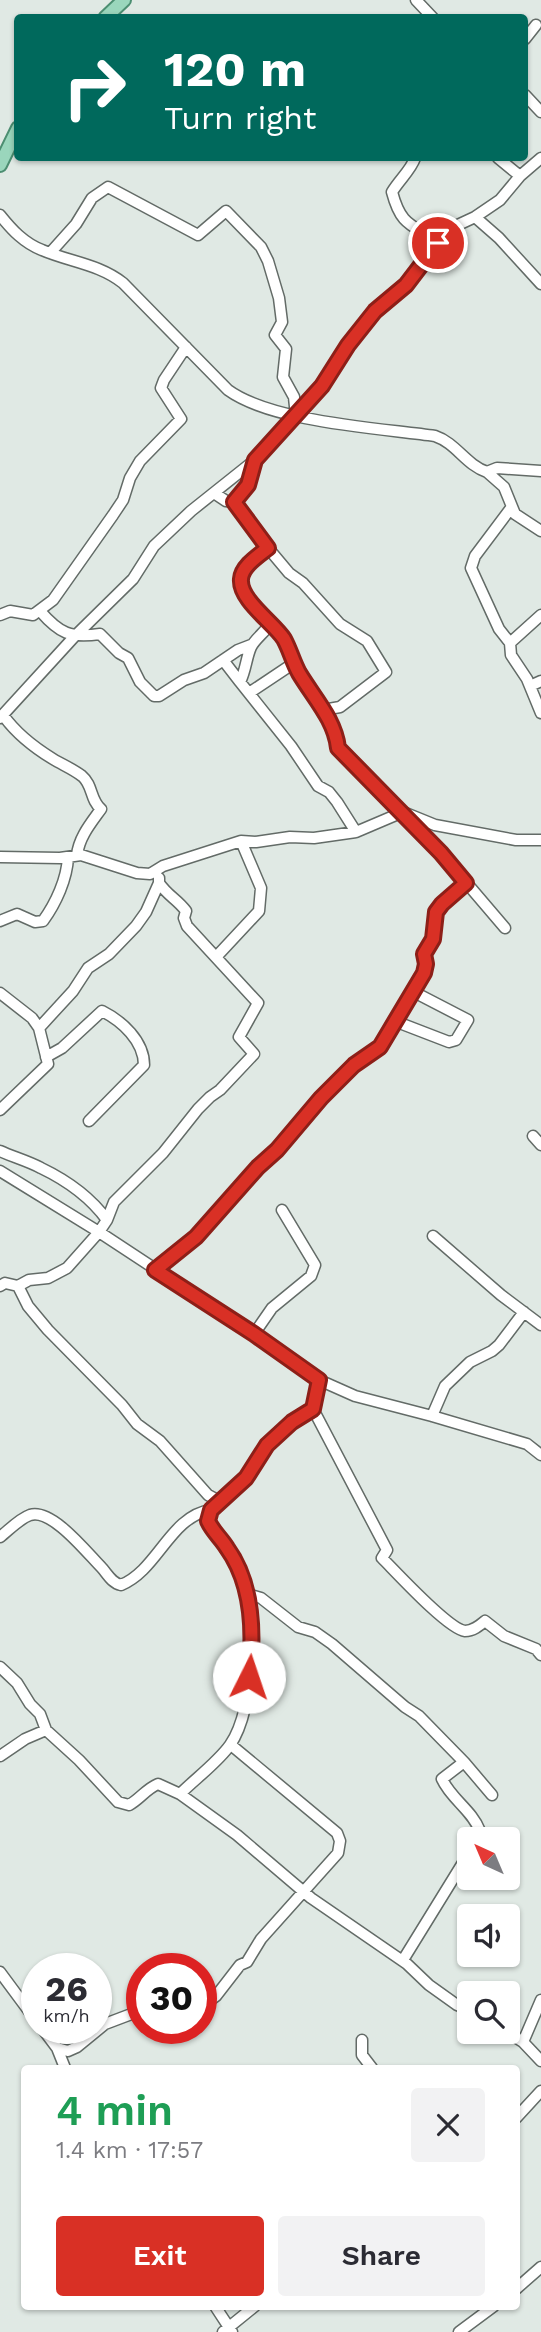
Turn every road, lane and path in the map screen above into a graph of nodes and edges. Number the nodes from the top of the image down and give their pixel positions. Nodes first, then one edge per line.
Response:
1 (124, 0) edge
2 (416, 0) edge
3 (109, 14) edge
4 (429, 14) edge
5 (536, 25) dead end
6 (528, 35) edge
7 (532, 99) edge
8 (541, 112) edge
9 (14, 136) edge
10 (541, 158) edge
11 (414, 161) edge
12 (502, 161) edge
13 (0, 165) edge
14 (529, 168) junction
15 (541, 169) edge
16 (520, 176) junction
17 (0, 215) edge
18 (475, 217) junction
19 (438, 243) junction
20 (50, 253) junction
21 (541, 284) edge
22 (186, 348) junction
23 (296, 416) junction
24 (255, 460) junction
25 (541, 471) edge
26 (487, 472) junction
27 (214, 493) junction
28 (234, 502) junction
29 (511, 508) junction
30 (541, 531) edge
31 (268, 548) junction
32 (40, 611) junction
33 (0, 615) edge
34 (541, 615) edge
35 (270, 624) junction
36 (74, 637) junction
37 (510, 643) junction
38 (251, 645) junction
39 (223, 660) junction
40 (294, 663) junction
41 (541, 681) edge
42 (240, 682) junction
43 (530, 686) junction
44 (249, 693) junction
45 (323, 710) junction
46 (541, 713) edge
47 (1, 717) edge
48 (403, 812) junction
49 (356, 832) junction
50 (541, 840) edge
51 (241, 842) junction
52 (73, 856) junction
53 (0, 857) edge
54 (158, 870) junction
55 (159, 883) junction
56 (466, 883) junction
57 (0, 920) edge
58 (505, 928) dead end
59 (216, 956) junction
60 (412, 991) junction
61 (0, 993) edge
62 (397, 1021) junction
63 (40, 1028) junction
64 (46, 1057) junction
65 (0, 1110) edge
66 (89, 1121) dead end
67 (533, 1136) dead end
68 (541, 1145) edge
69 (0, 1151) edge
70 (0, 1171) edge
71 (282, 1210) dead end
72 (107, 1220) junction
73 (99, 1232) junction
74 (433, 1236) dead end
75 (155, 1270) junction
76 (0, 1286) edge
77 (18, 1286) junction
78 (524, 1312) junction
79 (541, 1325) edge
80 (254, 1334) junction
81 (319, 1380) junction
82 (313, 1409) junction
83 (432, 1416) junction
84 (541, 1453) edge
85 (221, 1502) junction
86 (211, 1510) junction
87 (0, 1538) edge
88 (247, 1594) junction
89 (541, 1655) edge
90 (0, 1667) edge
91 (46, 1730) junction
92 (231, 1745) junction
93 (0, 1756) edge
94 (464, 1762) junction
95 (180, 1794) junction
96 (492, 1795) dead end
97 (478, 1827) edge
98 (457, 1872) edge
99 (303, 1891) junction
100 (402, 1960) junction
101 (0, 1972) edge
102 (217, 1995) edge
103 (21, 2000) edge
104 (541, 2000) edge
105 (457, 2005) edge
106 (126, 2016) edge
107 (362, 2040) dead end
108 (520, 2040) edge
109 (523, 2042) junction
110 (54, 2044) edge
111 (57, 2048) junction
112 (541, 2061) edge
113 (64, 2065) edge
114 (370, 2065) edge
115 (541, 2091) edge
116 (520, 2114) edge
117 (541, 2267) edge
118 (520, 2283) edge
119 (217, 2310) edge
120 (251, 2310) edge
121 (489, 2310) edge
122 (228, 2331) edge
123 (459, 2332) edge

1 - 3 main road
2 - 4 street
5 - 6 street
7 - 8 street
9 - 13 main road
10 - 14 street
11 - 19 street
12 - 16 street
14 - 15 street
14 - 16 street
16 - 18 street
17 - 20 street
18 - 19 street
18 - 21 street
19 - 23 street
20 - 22 street
20 - 23 street
22 - 23 street
22 - 32 street
23 - 24 street
23 - 26 street
24 - 27 street
24 - 28 street
25 - 26 street
26 - 29 street
27 - 28 street
27 - 36 street
28 - 31 street
29 - 30 street
29 - 37 street
31 - 35 street
31 - 45 street
32 - 33 street
32 - 36 street
34 - 37 street
35 - 38 street
35 - 40 street
36 - 39 street
36 - 47 street
37 - 43 street
38 - 39 street
38 - 42 street
39 - 42 street
40 - 44 street
40 - 45 street
41 - 43 street
42 - 44 street
43 - 46 street
44 - 49 street
45 - 48 street
47 - 52 street
48 - 49 street
48 - 50 street
48 - 56 street
49 - 51 street
51 - 54 street
51 - 59 street
52 - 53 street
52 - 54 street
52 - 57 street
54 - 55 street
55 - 59 street
55 - 63 street
56 - 58 street
56 - 60 street
59 - 72 street
60 - 62 street
60 - 62 street
61 - 63 street
62 - 75 street
63 - 64 street
64 - 65 street
64 - 66 street
67 - 68 street
69 - 72 street
70 - 73 street
71 - 80 street
72 - 73 street
73 - 75 street
73 - 77 street
74 - 78 street
75 - 80 street
76 - 77 street
77 - 85 street
78 - 79 street
78 - 83 street
80 - 81 street
81 - 82 street
81 - 83 street
82 - 85 street
82 - 89 street
83 - 84 street
85 - 86 street
86 - 87 street
86 - 88 street
88 - 92 street
88 - 94 street
90 - 91 street
91 - 93 street
91 - 95 street
92 - 95 street
92 - 99 street
94 - 96 street
94 - 97 street
95 - 99 street
98 - 100 street
99 - 100 street
99 - 102 street
100 - 105 street
101 - 103 street
104 - 109 street
106 - 111 street
107 - 114 street
108 - 109 street
109 - 112 street
110 - 111 street
111 - 113 street
115 - 116 street
117 - 118 street
119 - 122 street
120 - 122 street
121 - 123 street

